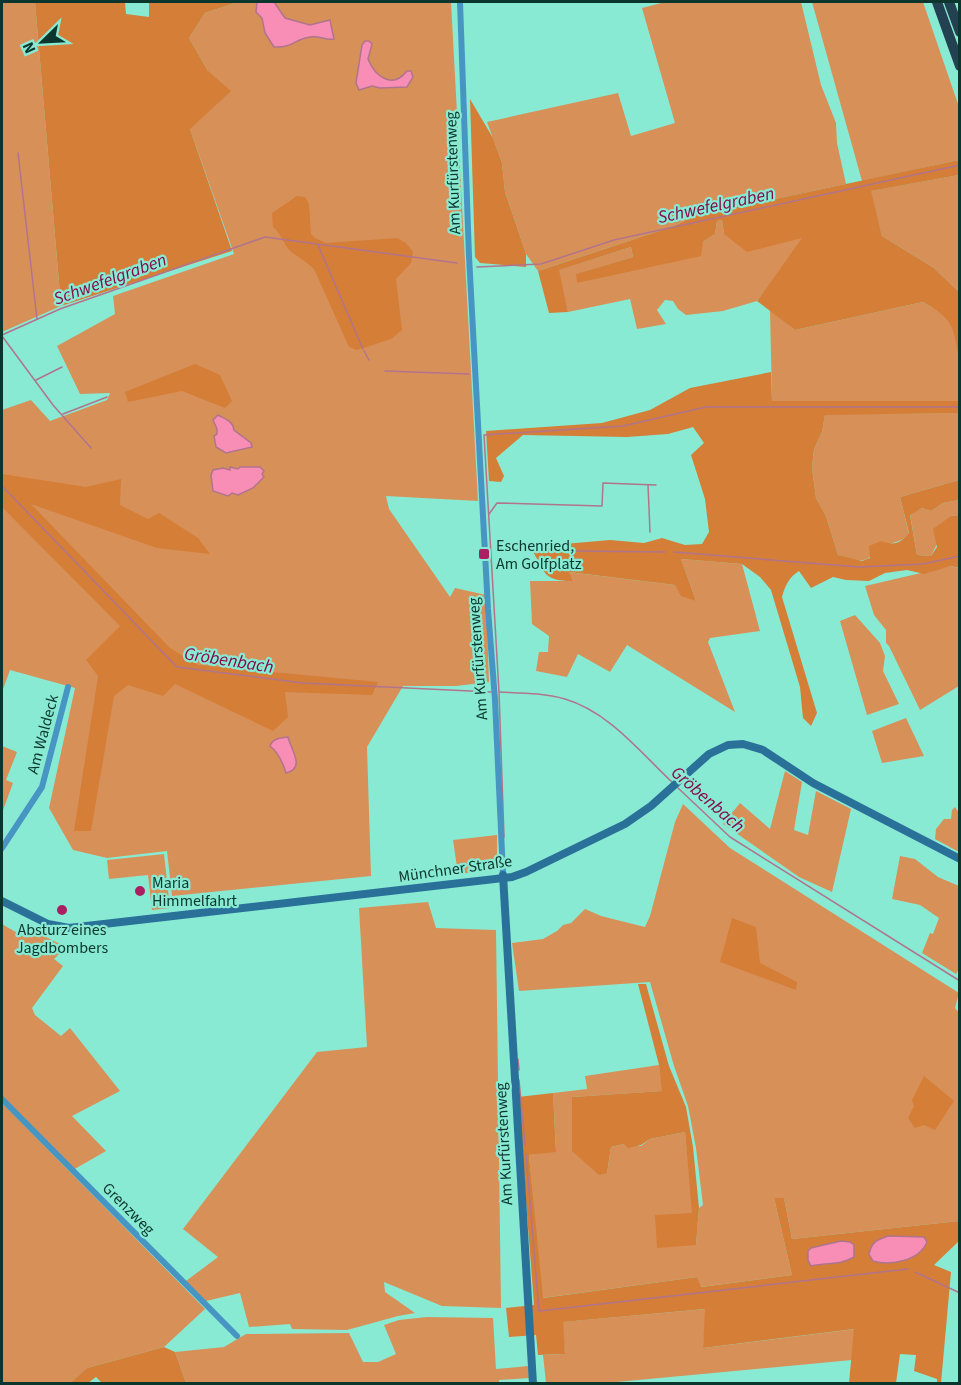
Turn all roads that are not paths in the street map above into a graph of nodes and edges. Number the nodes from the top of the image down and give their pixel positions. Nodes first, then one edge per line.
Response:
1 (460, 2) edge
2 (937, 2) edge
3 (949, 2) edge
4 (960, 32) edge
5 (960, 66) edge
6 (68, 687) dead end
7 (2, 848) edge
8 (960, 859) edge
9 (503, 877) junction
10 (2, 901) edge
11 (2, 1099) edge
12 (237, 1336) dead end
13 (533, 1383) edge

1 - 9 street, Am Kurfürstenweg
2 - 5 highway
3 - 4 highway
6 - 7 street, Am Waldeck
8 - 9 street, Münchner Straße
9 - 10 street, Münchner Straße
9 - 13 street, Am Kurfürstenweg
11 - 12 street, Grenzweg

